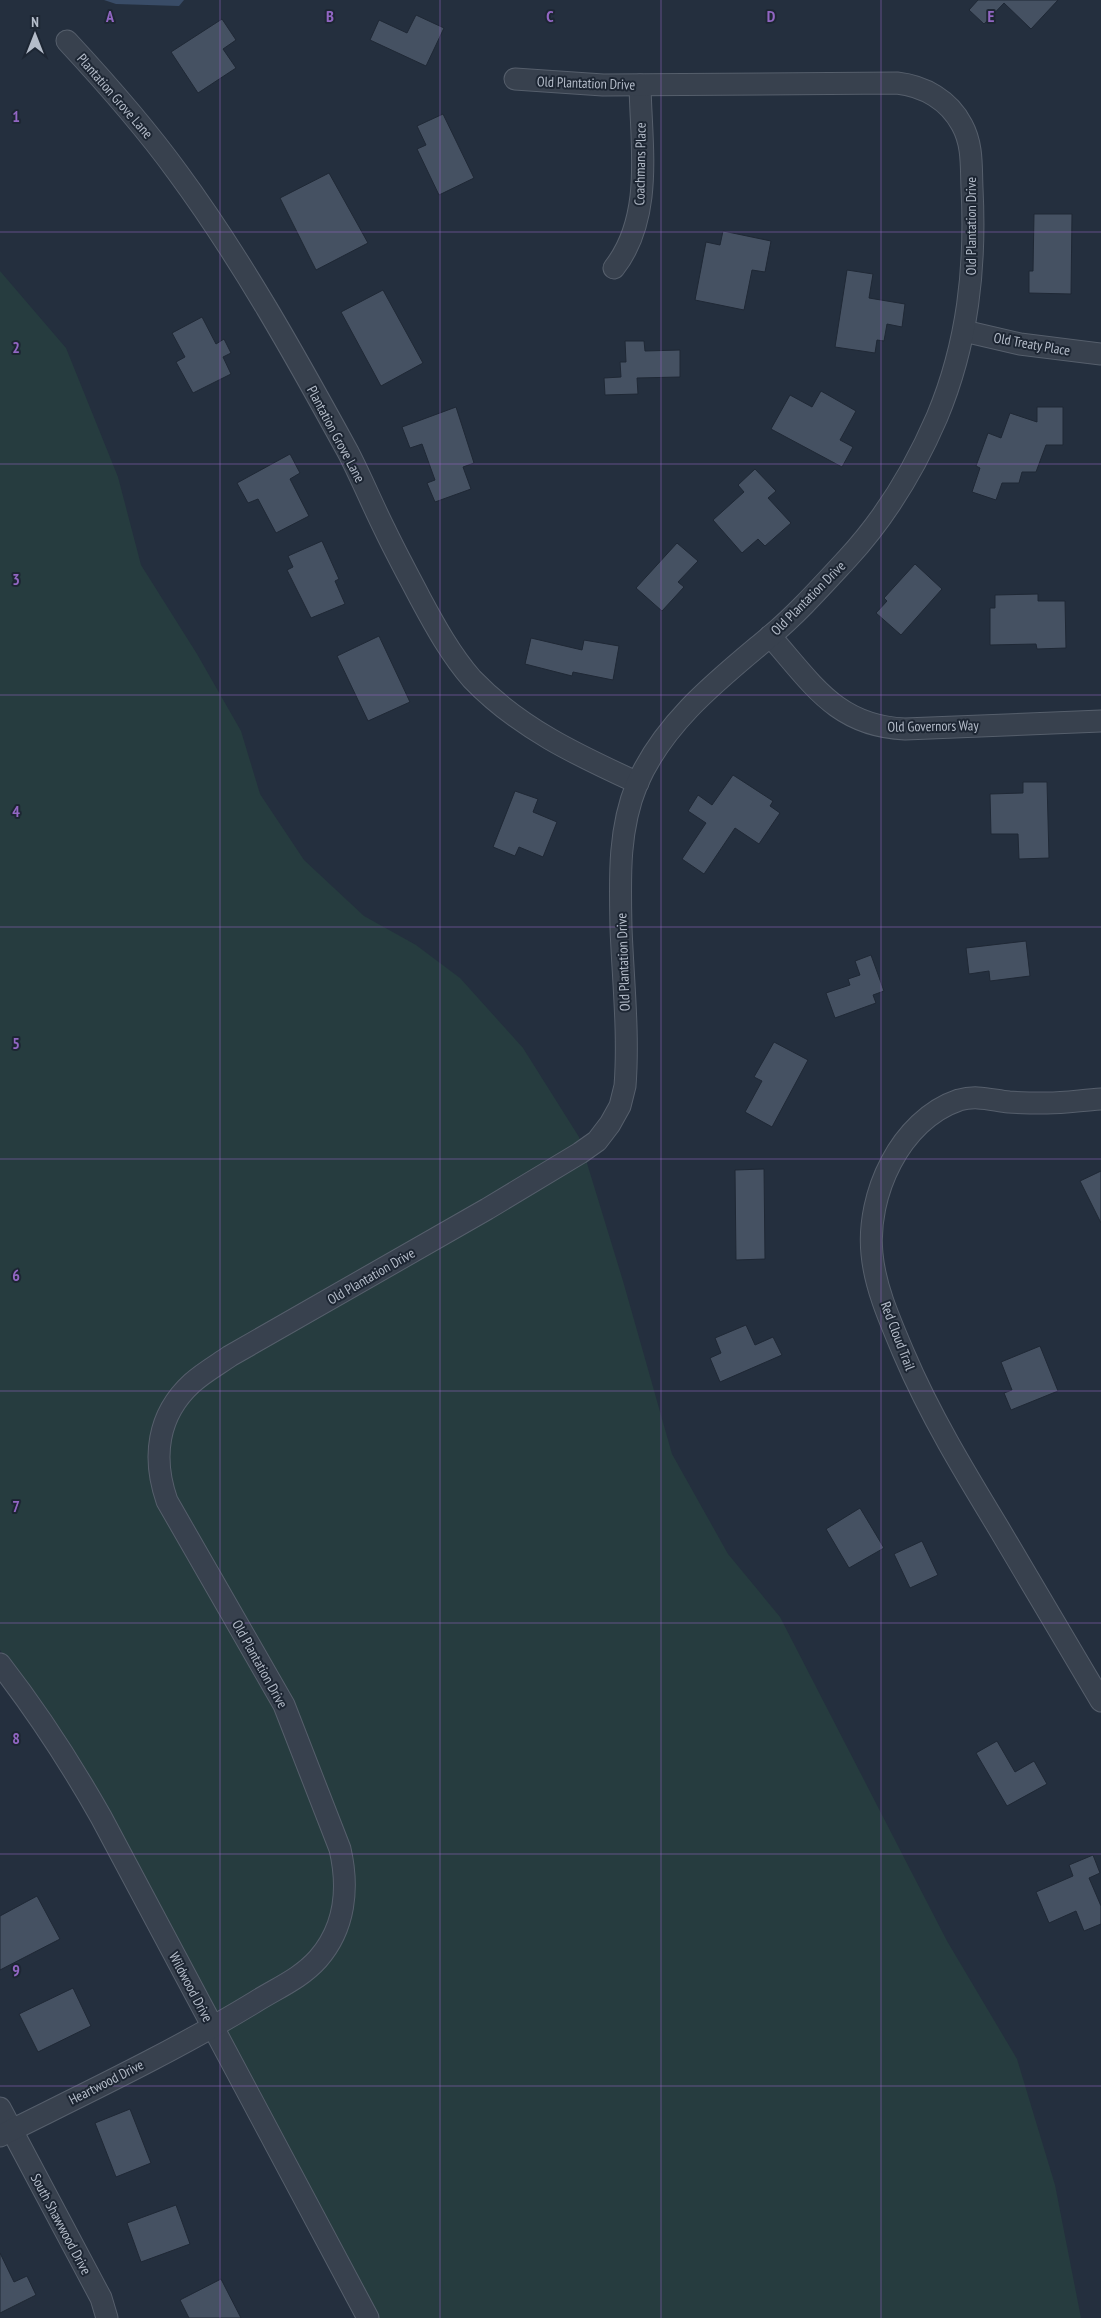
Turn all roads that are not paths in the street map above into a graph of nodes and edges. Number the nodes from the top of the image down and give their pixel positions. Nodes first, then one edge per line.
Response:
1 (67, 41) dead end
2 (515, 79) dead end
3 (640, 85) junction
4 (614, 268) dead end
5 (964, 331) junction
6 (1101, 354) edge
7 (770, 636) junction
8 (1101, 721) edge
9 (638, 783) junction
10 (1101, 1099) edge
11 (0, 1664) edge
12 (1101, 1701) edge
13 (213, 2028) junction
14 (0, 2108) edge
15 (6, 2133) edge
16 (107, 2318) edge
17 (368, 2318) edge

1 - 9 street, Plantation Grove Lane
2 - 3 street, Old Plantation Drive
3 - 4 street, Coachmans Place
3 - 5 street, Old Plantation Drive
5 - 6 street, Old Treaty Place
5 - 7 street, Old Plantation Drive
7 - 8 street, Old Governors Way
7 - 9 street, Old Plantation Drive
9 - 13 street, Old Plantation Drive
10 - 12 street, Red Cloud Trail
11 - 13 street, Wildwood Drive
13 - 15 street, Heartwood Drive
13 - 17 street, Wildwood Drive
14 - 15 street, South Shawwood Drive
15 - 16 street, South Shawwood Drive

